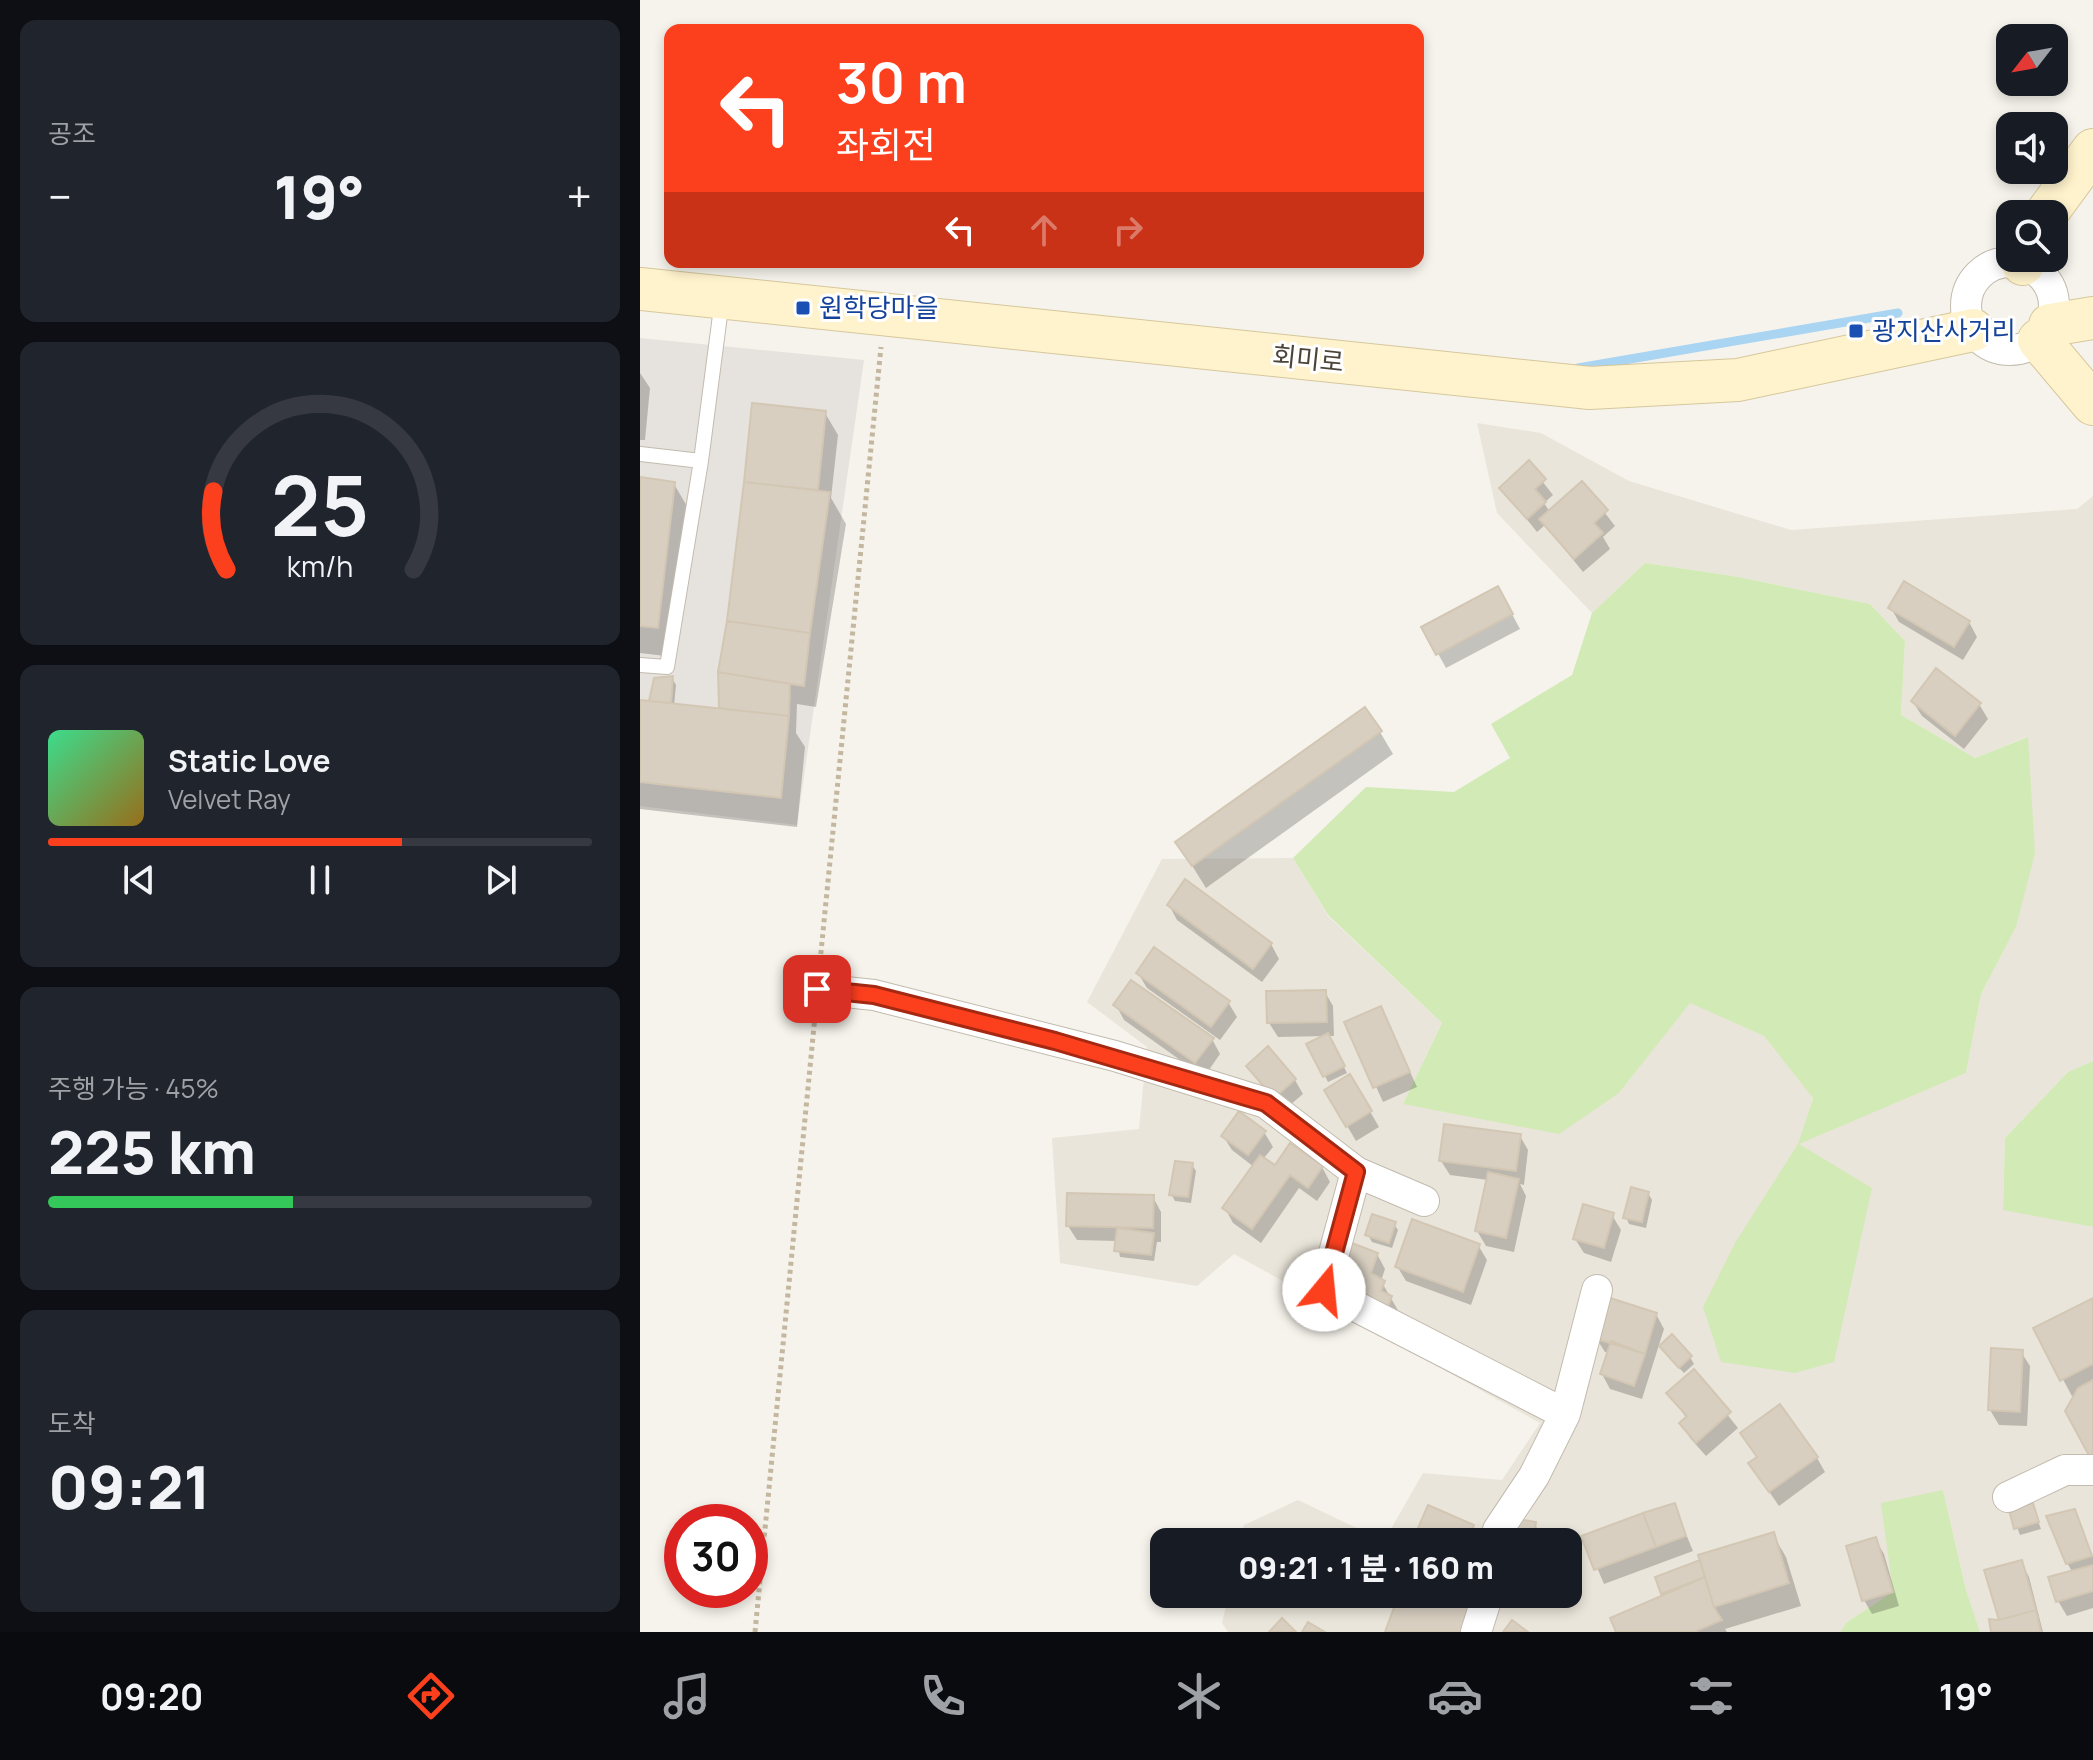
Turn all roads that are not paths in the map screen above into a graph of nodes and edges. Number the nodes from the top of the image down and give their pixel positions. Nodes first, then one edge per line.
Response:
1 (2093, 150) edge
2 (2056, 200) edge
3 (1996, 265) edge
4 (2038, 272) edge
5 (640, 289) edge
6 (723, 298) junction
7 (2093, 318) edge
8 (1973, 330) junction
9 (2044, 333) junction
10 (2093, 404) edge
11 (640, 454) edge
12 (701, 461) junction
13 (640, 665) edge
14 (817, 989) dead end
15 (1356, 1172) junction
16 (1424, 1201) dead end
17 (1597, 1290) dead end
18 (1565, 1414) junction
19 (2093, 1470) edge
20 (2008, 1497) dead end
21 (1499, 1528) edge
22 (1484, 1608) edge
23 (1476, 1632) edge

1 - 2 street
3 - 8 street
4 - 9 street
5 - 6 street, 회미로
6 - 8 street, 회미로
6 - 12 lane
7 - 9 street
8 - 9 street
9 - 10 street
11 - 12 lane
12 - 13 lane
14 - 15 street
15 - 16 street
15 - 18 street
17 - 18 street
18 - 21 street
19 - 20 street
22 - 23 street

